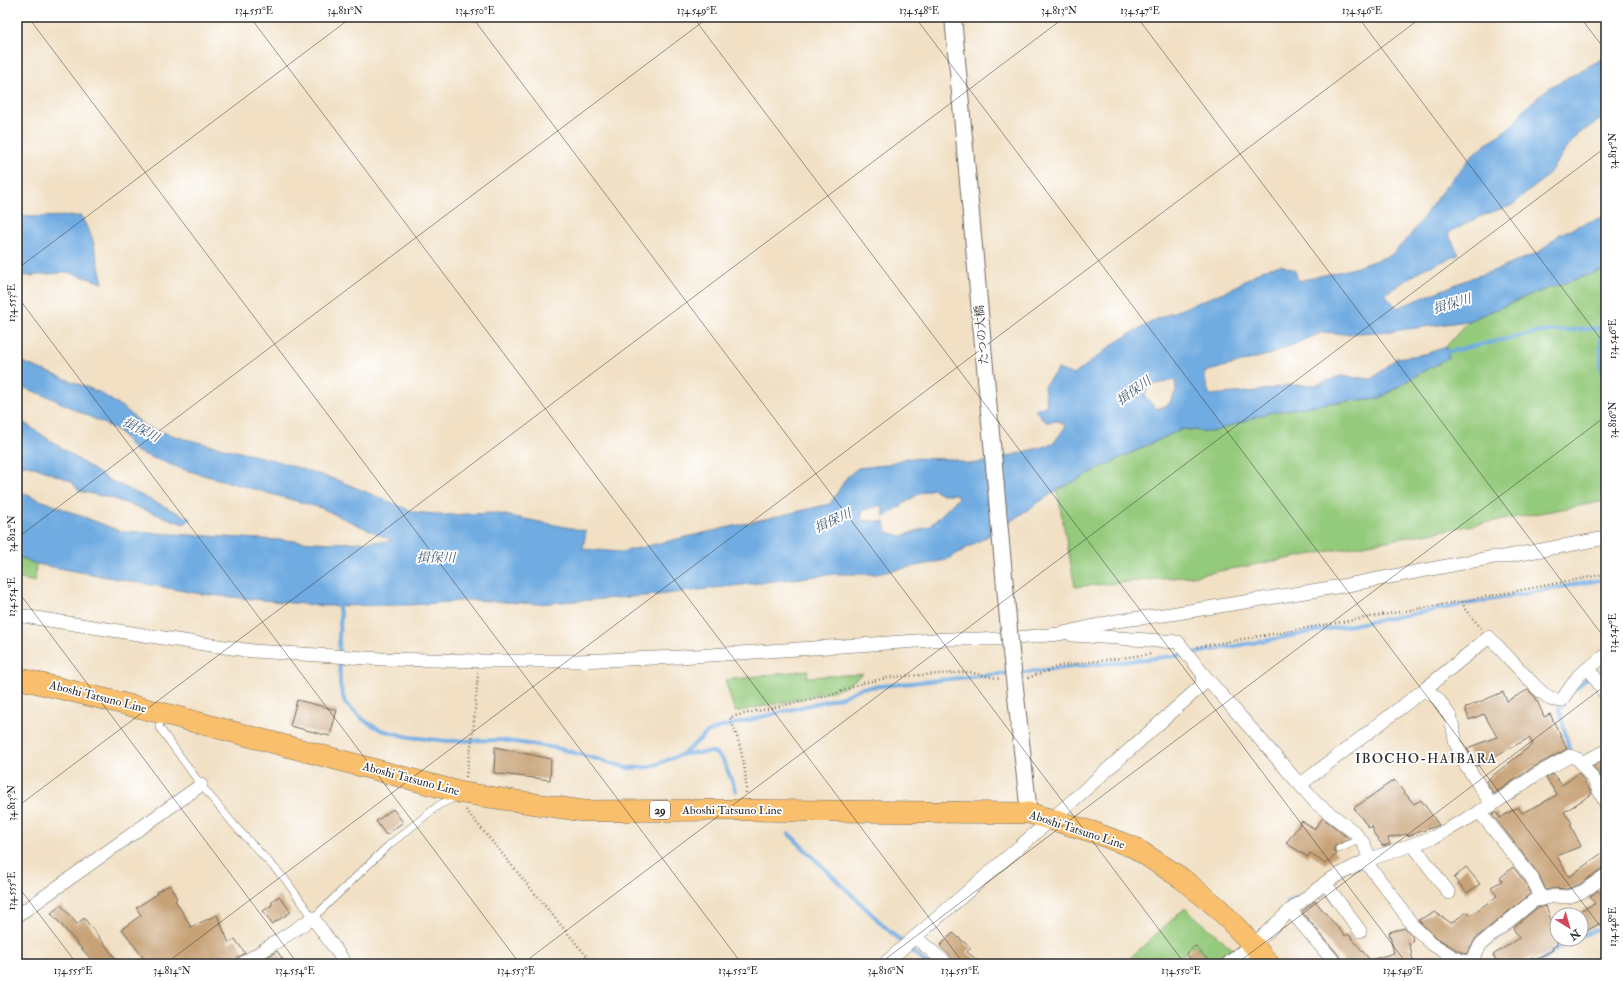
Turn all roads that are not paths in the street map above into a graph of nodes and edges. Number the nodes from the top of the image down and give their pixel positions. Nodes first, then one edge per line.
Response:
1 (953, 17) edge
2 (1606, 538) edge
3 (17, 615) edge
4 (1059, 634) junction
5 (1606, 655) edge
6 (1589, 668) junction
7 (1204, 675) junction
8 (17, 678) edge
9 (1425, 689) junction
10 (1606, 695) edge
11 (162, 713) junction
12 (1606, 751) edge
13 (1581, 763) junction
14 (1301, 784) junction
15 (201, 785) junction
16 (463, 793) junction
17 (1492, 804) junction
18 (1606, 804) edge
19 (1479, 811) junction
20 (1029, 813) junction
21 (1050, 820) junction
22 (1360, 839) junction
23 (1413, 845) junction
24 (1340, 849) dead end
25 (1367, 860) junction
26 (1606, 875) edge
27 (1325, 883) junction
28 (1449, 894) dead end
29 (1542, 899) junction
30 (1290, 910) junction
31 (17, 916) edge
32 (313, 918) junction
33 (1360, 931) dead end
34 (915, 936) junction
35 (1253, 945) junction
36 (1470, 963) edge
37 (242, 964) edge
38 (346, 964) edge
39 (884, 964) edge
40 (947, 964) edge
41 (1230, 964) edge
42 (1269, 964) edge
43 (1336, 964) edge

1 - 20 street, たつの大橋, bridge
2 - 4 street
3 - 4 street
4 - 7 street
5 - 6 street
6 - 9 street
6 - 10 street
7 - 14 street
7 - 21 street
8 - 11 main road, Aboshi Tatsuno Line / 29
9 - 14 street
9 - 17 street
11 - 15 lane
11 - 16 main road, Aboshi Tatsuno Line / 29
12 - 13 street
13 - 17 street
13 - 18 street
14 - 22 street
15 - 31 street
15 - 32 lane
16 - 20 main road, Aboshi Tatsuno Line / 29
16 - 32 lane
17 - 19 street
19 - 23 street
19 - 29 street
20 - 21 main road, Aboshi Tatsuno Line / 29
21 - 34 street
21 - 35 main road, Aboshi Tatsuno Line / 29
22 - 24 lane
22 - 25 street
23 - 25 street
23 - 28 street
25 - 27 street
25 - 36 street
26 - 29 street
27 - 30 street
27 - 33 street
29 - 36 street
30 - 35 street
30 - 43 street
32 - 37 street
32 - 38 street
34 - 39 street
34 - 40 street
35 - 41 street
35 - 42 main road, Aboshi Tatsuno Line / 29

